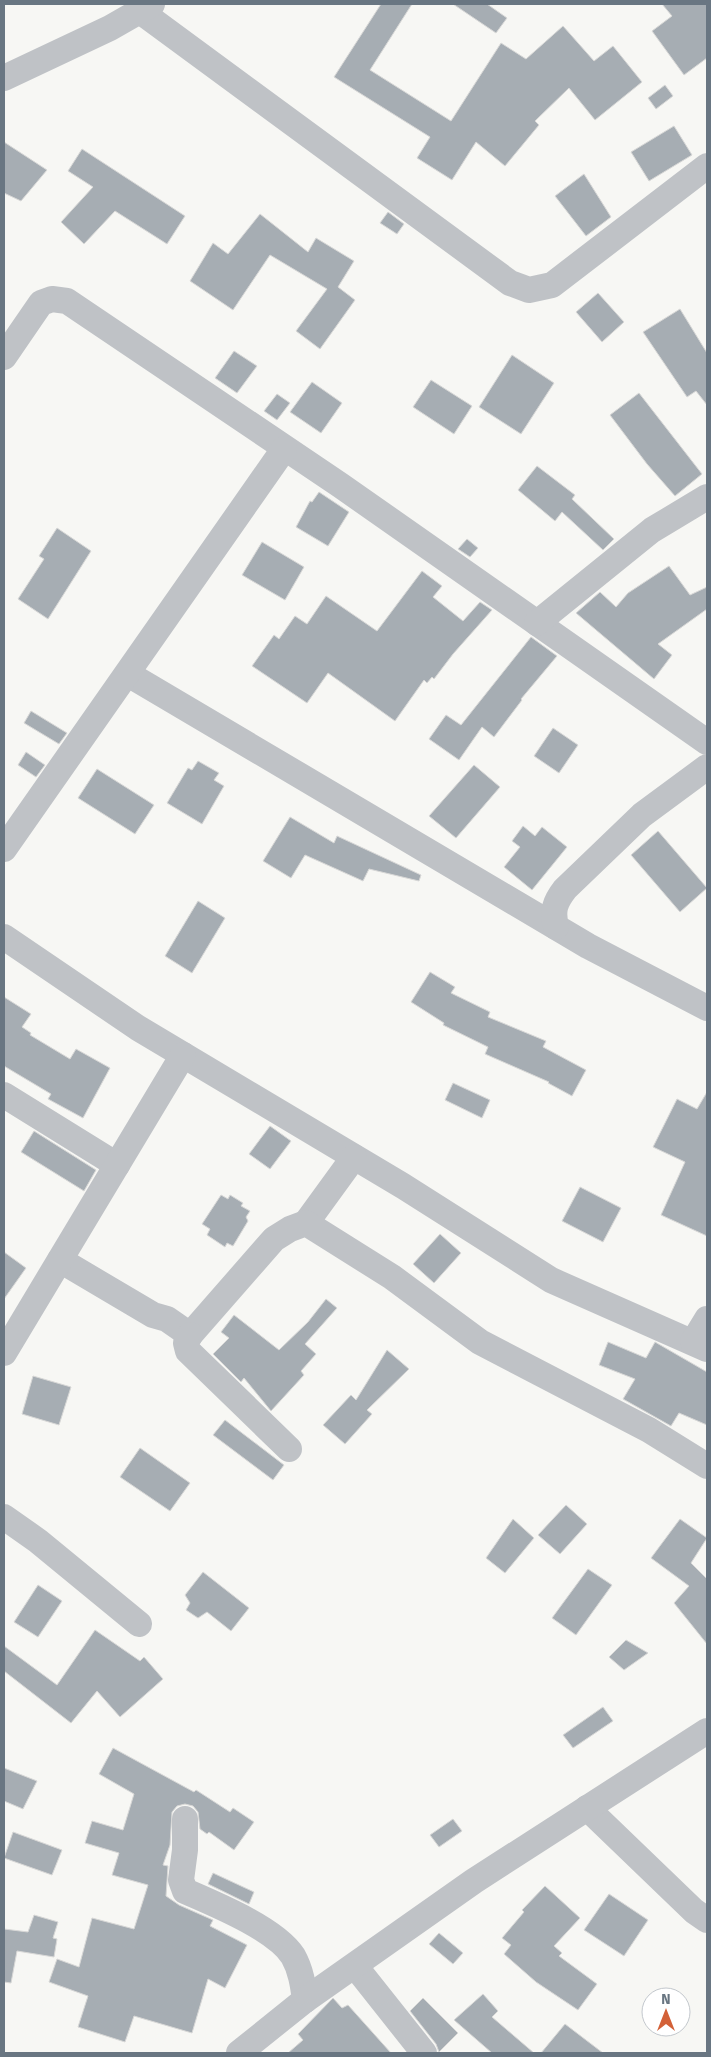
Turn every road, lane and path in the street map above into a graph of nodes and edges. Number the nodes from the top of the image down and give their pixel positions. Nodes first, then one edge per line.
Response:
1 (146, 7) edge
2 (4, 78) edge
3 (707, 166) edge
4 (4, 357) edge
5 (284, 449) junction
6 (707, 497) edge
7 (537, 623) junction
8 (128, 674) junction
9 (707, 742) edge
10 (707, 767) edge
11 (4, 849) edge
12 (556, 927) junction
13 (4, 937) edge
14 (707, 1008) edge
15 (183, 1055) junction
16 (4, 1095) edge
17 (354, 1157) junction
18 (117, 1164) junction
19 (306, 1222) junction
20 (60, 1260) junction
21 (707, 1319) edge
22 (190, 1335) junction
23 (700, 1345) edge
24 (4, 1353) edge
25 (289, 1449) dead end
26 (707, 1466) edge
27 (4, 1517) edge
28 (139, 1624) dead end
29 (707, 1731) edge
30 (587, 1808) junction
31 (185, 1819) dead end
32 (707, 1920) edge
33 (355, 1966) junction
34 (305, 2000) junction
35 (239, 2053) edge
36 (424, 2053) edge

1 - 2 street
1 - 3 street
4 - 5 street
5 - 7 street
5 - 8 street
6 - 7 street
7 - 9 street
8 - 11 street
8 - 12 street
10 - 12 street
12 - 14 street
13 - 15 street
15 - 17 street
15 - 18 street
16 - 18 street
17 - 19 street
17 - 23 street
18 - 20 street
19 - 22 street
19 - 26 street
20 - 22 street
20 - 24 street
21 - 23 street
22 - 25 street
27 - 28 street
29 - 30 street
30 - 32 street
30 - 33 street
31 - 34 street
33 - 34 street
33 - 36 street
34 - 35 street

